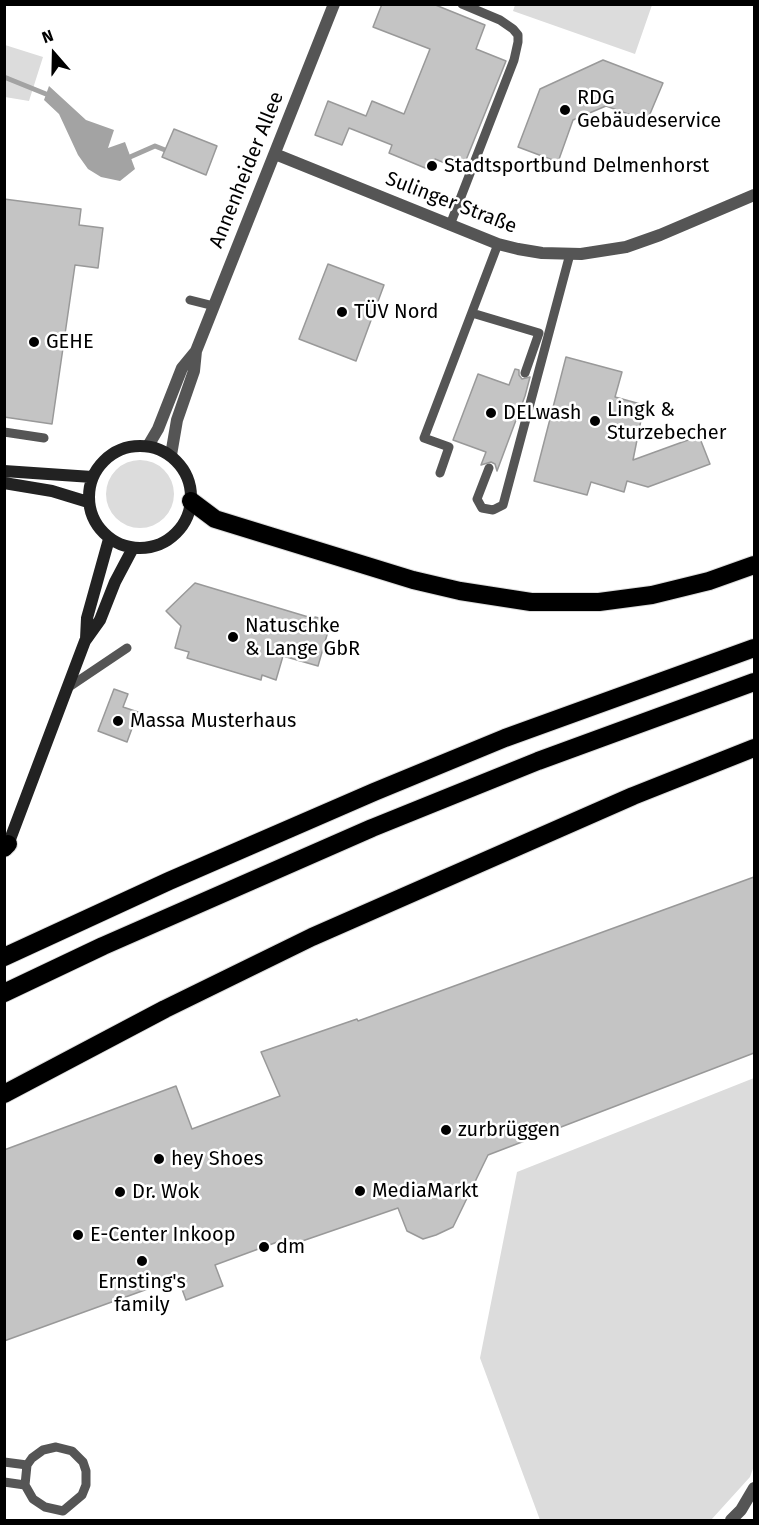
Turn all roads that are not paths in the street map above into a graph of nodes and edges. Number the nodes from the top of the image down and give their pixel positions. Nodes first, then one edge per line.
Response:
1 (334, 4) edge
2 (462, 4) edge
3 (275, 154) junction
4 (754, 195) edge
5 (450, 225) junction
6 (498, 244) junction
7 (570, 254) junction
8 (190, 300) dead end
9 (214, 306) junction
10 (472, 313) junction
11 (196, 351) junction
12 (525, 373) dead end
13 (4, 432) edge
14 (44, 438) dead end
15 (148, 446) junction
16 (171, 456) junction
17 (489, 468) dead end
18 (4, 471) edge
19 (440, 472) dead end
20 (92, 477) junction
21 (4, 483) edge
22 (191, 501) junction
23 (88, 502) junction
24 (109, 538) junction
25 (133, 548) junction
26 (754, 565) edge
27 (86, 640) junction
28 (127, 648) dead end
29 (754, 648) edge
30 (754, 682) edge
31 (69, 687) junction
32 (754, 748) edge
33 (6, 849) edge
34 (4, 957) edge
35 (4, 993) edge
36 (4, 1094) edge
37 (4, 1462) edge
38 (27, 1465) junction
39 (4, 1482) edge
40 (25, 1485) junction
41 (754, 1488) edge
42 (62, 1516) edge
43 (731, 1521) edge

1 - 3 street, Annenheider Allee
2 - 5 lane
3 - 5 street, Sulinger Straße
3 - 9 street, Annenheider Allee
4 - 7 street, Sulinger Straße
5 - 6 street, Sulinger Straße
6 - 7 street, Sulinger Straße
6 - 10 lane
7 - 17 lane
8 - 9 lane
9 - 11 street, Annenheider Allee
10 - 12 lane
10 - 19 lane
11 - 15 street, Annenheider Allee
11 - 16 street, Annenheider Allee
13 - 14 lane
15 - 16 main road
15 - 20 main road
16 - 22 main road
18 - 20 main road
20 - 23 main road
21 - 23 main road
22 - 25 main road
22 - 26 highway
23 - 24 main road
24 - 25 main road
24 - 27 main road
25 - 27 main road
27 - 31 main road
28 - 31 lane
29 - 34 highway
30 - 35 highway
31 - 33 main road
32 - 36 highway
37 - 38 lane
38 - 40 lane
38 - 42 lane
39 - 40 lane
40 - 42 lane
41 - 43 street

